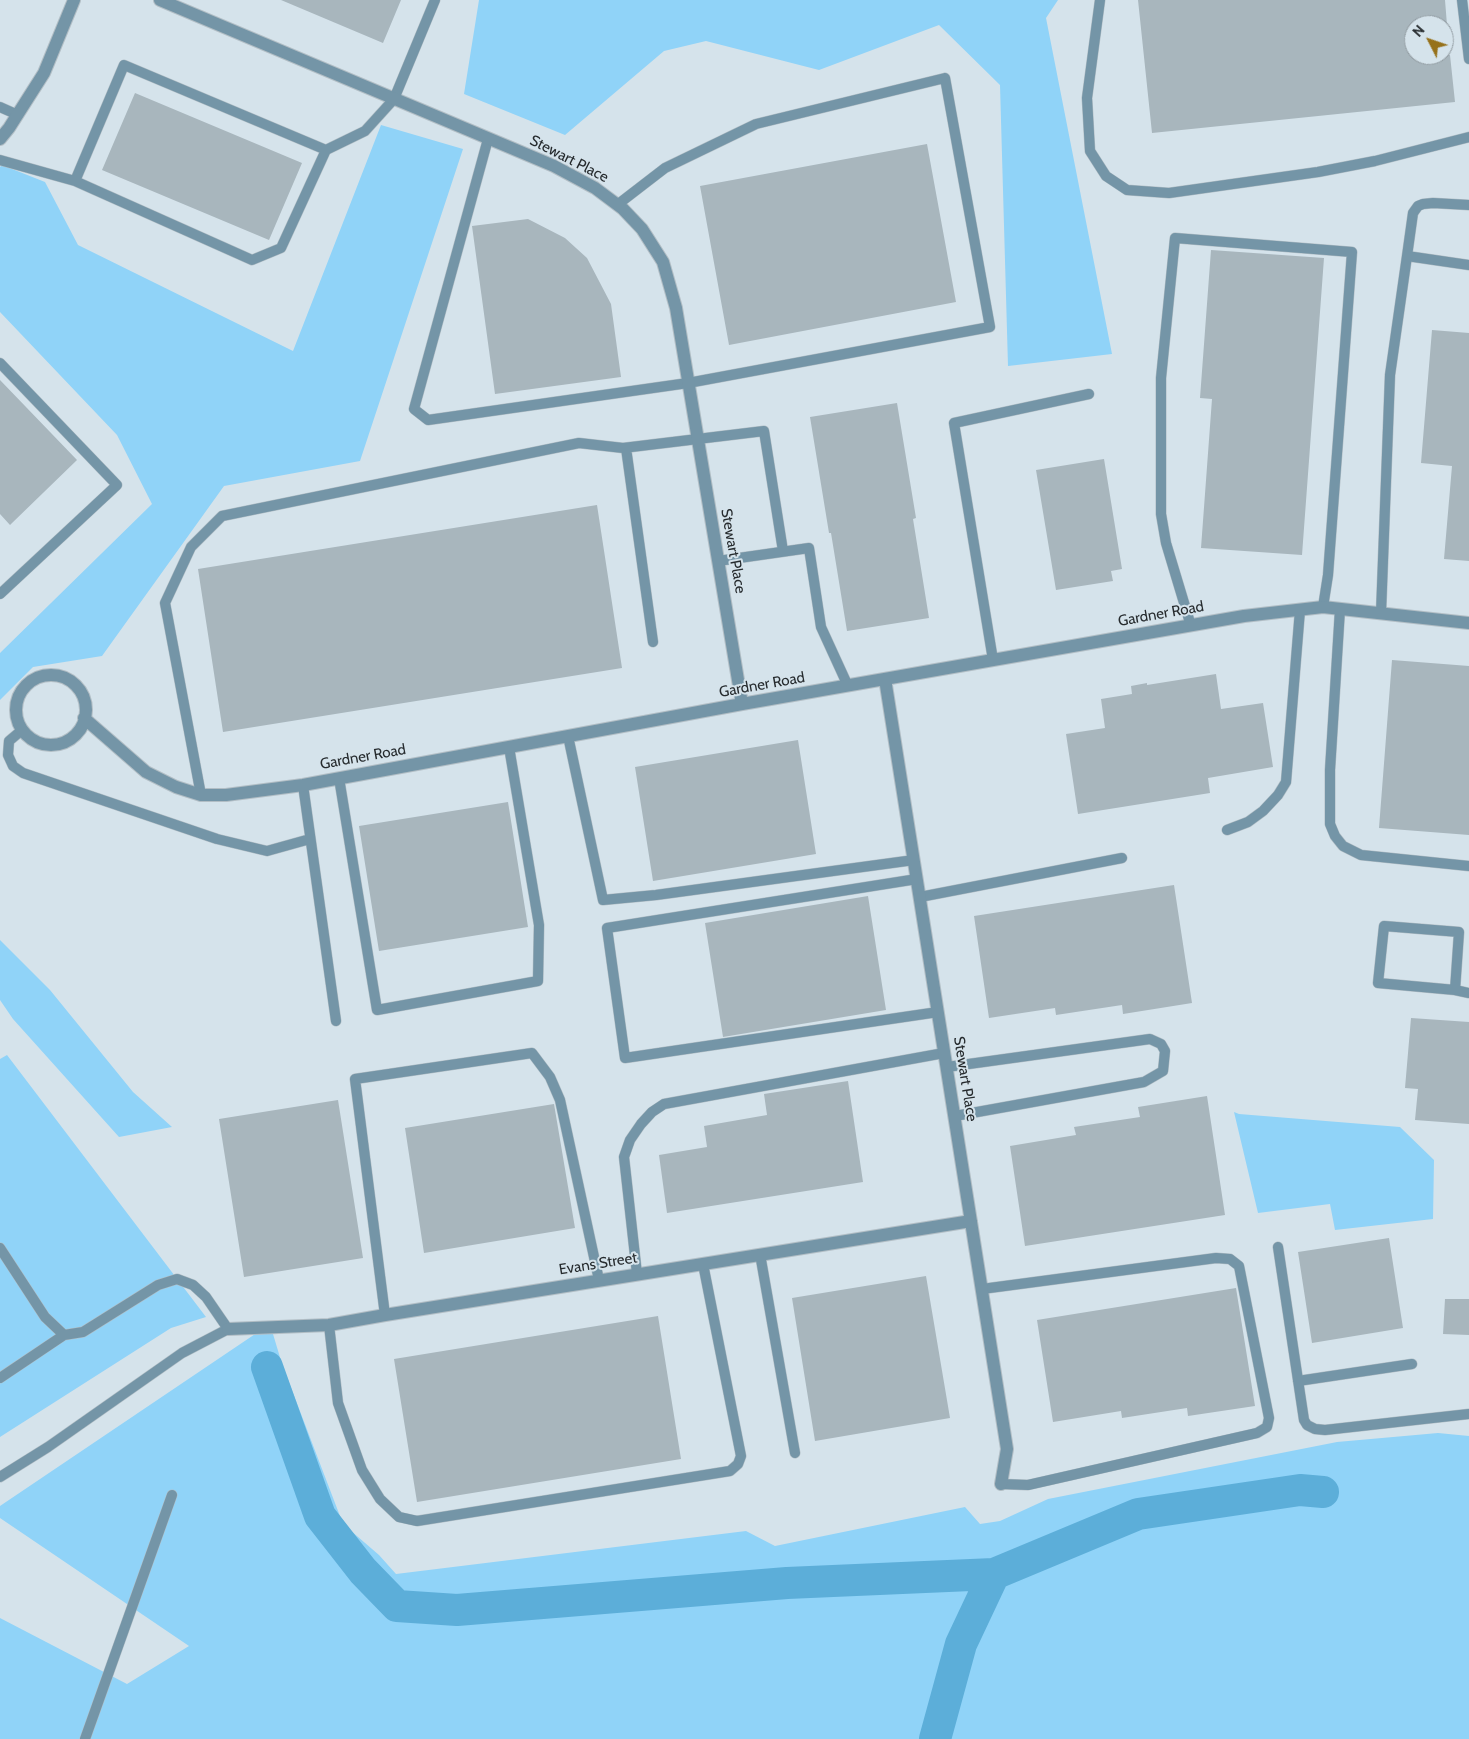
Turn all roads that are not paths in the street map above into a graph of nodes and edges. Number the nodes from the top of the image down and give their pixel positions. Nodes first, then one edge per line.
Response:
1 (160, 0) edge
2 (436, 0) edge
3 (1100, 0) edge
4 (1462, 0) edge
5 (73, 1) edge
6 (1469, 59) edge
7 (394, 99) junction
8 (0, 107) edge
9 (18, 115) junction
10 (1469, 137) edge
11 (0, 139) edge
12 (488, 139) junction
13 (326, 150) junction
14 (0, 160) edge
15 (75, 181) junction
16 (617, 205) junction
17 (1469, 205) edge
18 (1406, 256) junction
19 (1469, 265) edge
20 (0, 362) edge
21 (688, 383) junction
22 (1089, 394) dead end
23 (697, 438) junction
24 (626, 448) junction
25 (783, 552) junction
26 (718, 561) junction
27 (0, 594) edge
28 (1323, 607) junction
29 (1340, 609) junction
30 (1300, 610) junction
31 (1381, 613) junction
32 (1469, 623) edge
33 (1190, 626) junction
34 (653, 642) dead end
35 (992, 660) junction
36 (886, 679) junction
37 (848, 686) junction
38 (742, 704) junction
39 (84, 718) junction
40 (22, 730) junction
41 (568, 736) junction
42 (510, 747) junction
43 (339, 778) junction
44 (303, 785) junction
45 (201, 795) junction
46 (1227, 830) dead end
47 (310, 839) junction
48 (1122, 858) dead end
49 (914, 860) junction
50 (1469, 866) edge
51 (917, 879) junction
52 (920, 897) junction
53 (1455, 990) junction
54 (1469, 993) edge
55 (938, 1012) junction
56 (336, 1020) dead end
57 (944, 1052) junction
58 (947, 1067) junction
59 (954, 1116) junction
60 (971, 1220) junction
61 (1278, 1246) dead end
62 (0, 1248) edge
63 (760, 1254) junction
64 (703, 1264) junction
65 (637, 1274) junction
66 (599, 1280) junction
67 (982, 1289) junction
68 (385, 1315) junction
69 (329, 1325) junction
70 (228, 1329) junction
71 (64, 1335) junction
72 (1412, 1364) dead end
73 (0, 1378) edge
74 (1298, 1381) junction
75 (1469, 1414) edge
76 (795, 1453) dead end
77 (0, 1477) edge
78 (1001, 1484) joint
79 (172, 1495) dead end
80 (85, 1739) edge

1 - 7 street, Stewart Place
2 - 7 lane
3 - 10 lane
4 - 6 lane
5 - 9 street
7 - 12 street, Stewart Place
7 - 13 lane
8 - 9 lane
9 - 11 street
12 - 16 street, Stewart Place
12 - 21 lane
13 - 15 lane
13 - 15 lane
14 - 15 lane
16 - 21 street, Stewart Place
16 - 21 lane
17 - 18 lane
18 - 19 lane
18 - 31 lane
20 - 27 lane
21 - 23 street, Stewart Place
22 - 35 lane
23 - 24 lane
23 - 25 lane
23 - 26 street, Stewart Place
24 - 34 lane
24 - 45 lane
25 - 26 lane
25 - 37 lane
26 - 38 street, Stewart Place
28 - 29 street, Gardner Road
28 - 30 street, Gardner Road
28 - 33 lane
29 - 31 street, Gardner Road
29 - 50 lane
30 - 33 street, Gardner Road
30 - 46 lane
31 - 32 street, Gardner Road
33 - 35 street, Gardner Road
35 - 36 street, Gardner Road
36 - 37 street, Gardner Road
36 - 49 street, Stewart Place
37 - 38 street, Gardner Road
38 - 41 street, Gardner Road
39 - 40 street
39 - 40 street
39 - 45 street, Gardner Road
40 - 47 lane
41 - 42 street, Gardner Road
41 - 49 lane
42 - 43 street, Gardner Road
42 - 43 lane
43 - 44 street, Gardner Road
44 - 45 street, Gardner Road
44 - 47 lane
47 - 56 lane
48 - 52 lane
49 - 51 street, Stewart Place
51 - 52 street, Stewart Place
51 - 55 lane
52 - 55 street, Stewart Place
53 - 53 lane
53 - 54 lane
55 - 57 street, Stewart Place
57 - 58 street, Stewart Place
57 - 65 lane
58 - 59 street, Stewart Place
58 - 59 lane
59 - 60 street, Stewart Place
60 - 63 street, Evans Street
60 - 67 street, Stewart Place
61 - 74 lane
62 - 71 lane
63 - 64 street, Evans Street
63 - 76 lane
64 - 65 street, Evans Street
64 - 69 lane
65 - 66 street, Evans Street
66 - 68 street, Evans Street
66 - 68 lane
67 - 78 street, Stewart Place
67 - 78 lane
68 - 69 street, Evans Street
69 - 70 street, Evans Street
70 - 71 lane
70 - 77 lane
71 - 73 lane
72 - 74 lane
74 - 75 lane
79 - 80 lane

